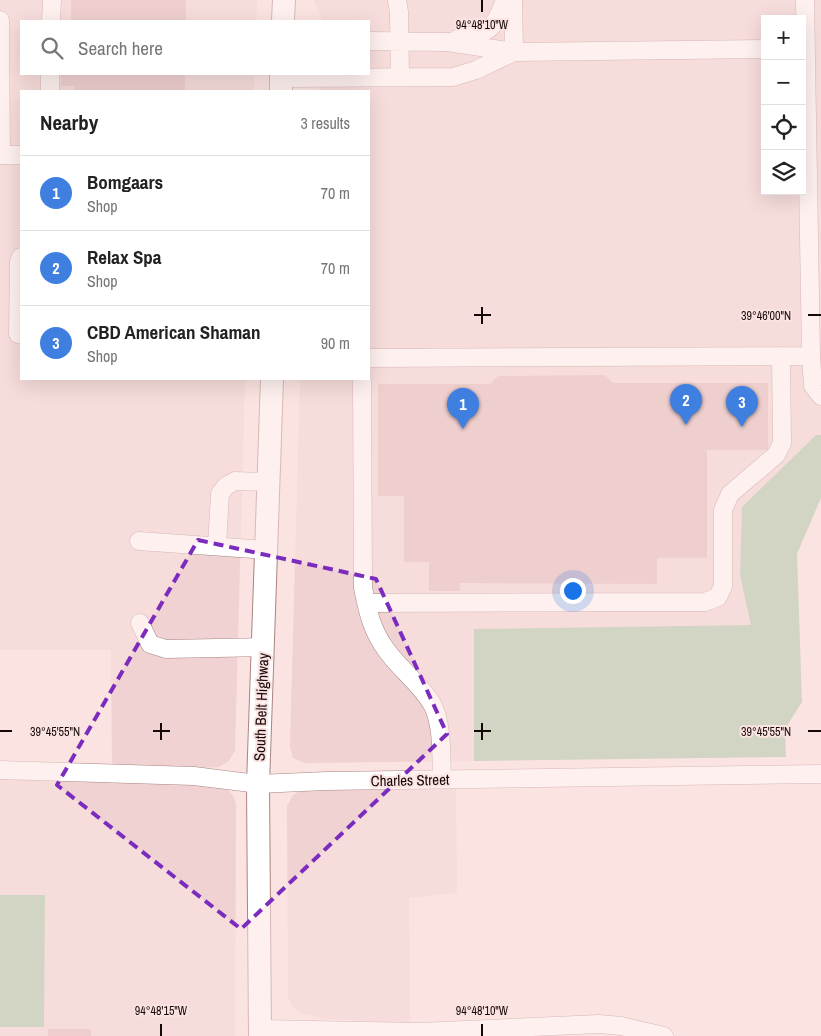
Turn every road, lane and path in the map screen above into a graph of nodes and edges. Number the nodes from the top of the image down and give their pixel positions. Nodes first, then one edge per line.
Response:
1 (52, 0) edge
2 (284, 0) edge
3 (398, 0) edge
4 (505, 0) edge
5 (513, 0) edge
6 (805, 0) edge
7 (805, 15) edge
8 (0, 20) edge
9 (51, 20) edge
10 (283, 20) edge
11 (370, 41) edge
12 (400, 41) junction
13 (447, 42) junction
14 (761, 49) edge
15 (514, 52) junction
16 (804, 60) edge
17 (50, 75) edge
18 (400, 77) junction
19 (281, 81) edge
20 (50, 90) edge
21 (0, 155) edge
22 (20, 155) edge
23 (20, 260) edge
24 (20, 334) edge
25 (781, 356) junction
26 (811, 356) junction
27 (370, 358) edge
28 (272, 380) edge
29 (362, 380) edge
30 (821, 396) edge
31 (268, 482) junction
32 (139, 541) dead end
33 (217, 546) junction
34 (266, 550) junction
35 (366, 603) junction
36 (140, 623) dead end
37 (263, 647) junction
38 (0, 770) edge
39 (821, 774) edge
40 (442, 780) junction
41 (258, 784) junction
42 (260, 1032) edge
43 (664, 1036) edge

1 - 9 street
2 - 10 main road
3 - 12 street
4 - 13 street
5 - 15 street
6 - 7 street
8 - 21 street
11 - 12 street
12 - 13 street
12 - 18 street
13 - 15 street
14 - 15 street
15 - 18 street
16 - 26 street
17 - 20 street
18 - 19 street
21 - 22 street
23 - 24 street
25 - 26 street
25 - 27 street
25 - 35 street
26 - 30 street
28 - 31 main road, South Belt Highway
29 - 35 street
31 - 33 street
31 - 34 main road, South Belt Highway
32 - 33 street
33 - 34 street
34 - 37 main road, South Belt Highway
35 - 40 street
36 - 37 street
37 - 41 main road, South Belt Highway
38 - 41 street, Charles Street
39 - 40 street, Charles Street
40 - 41 street, Charles Street
41 - 42 main road, South Belt Highway
42 - 43 street

